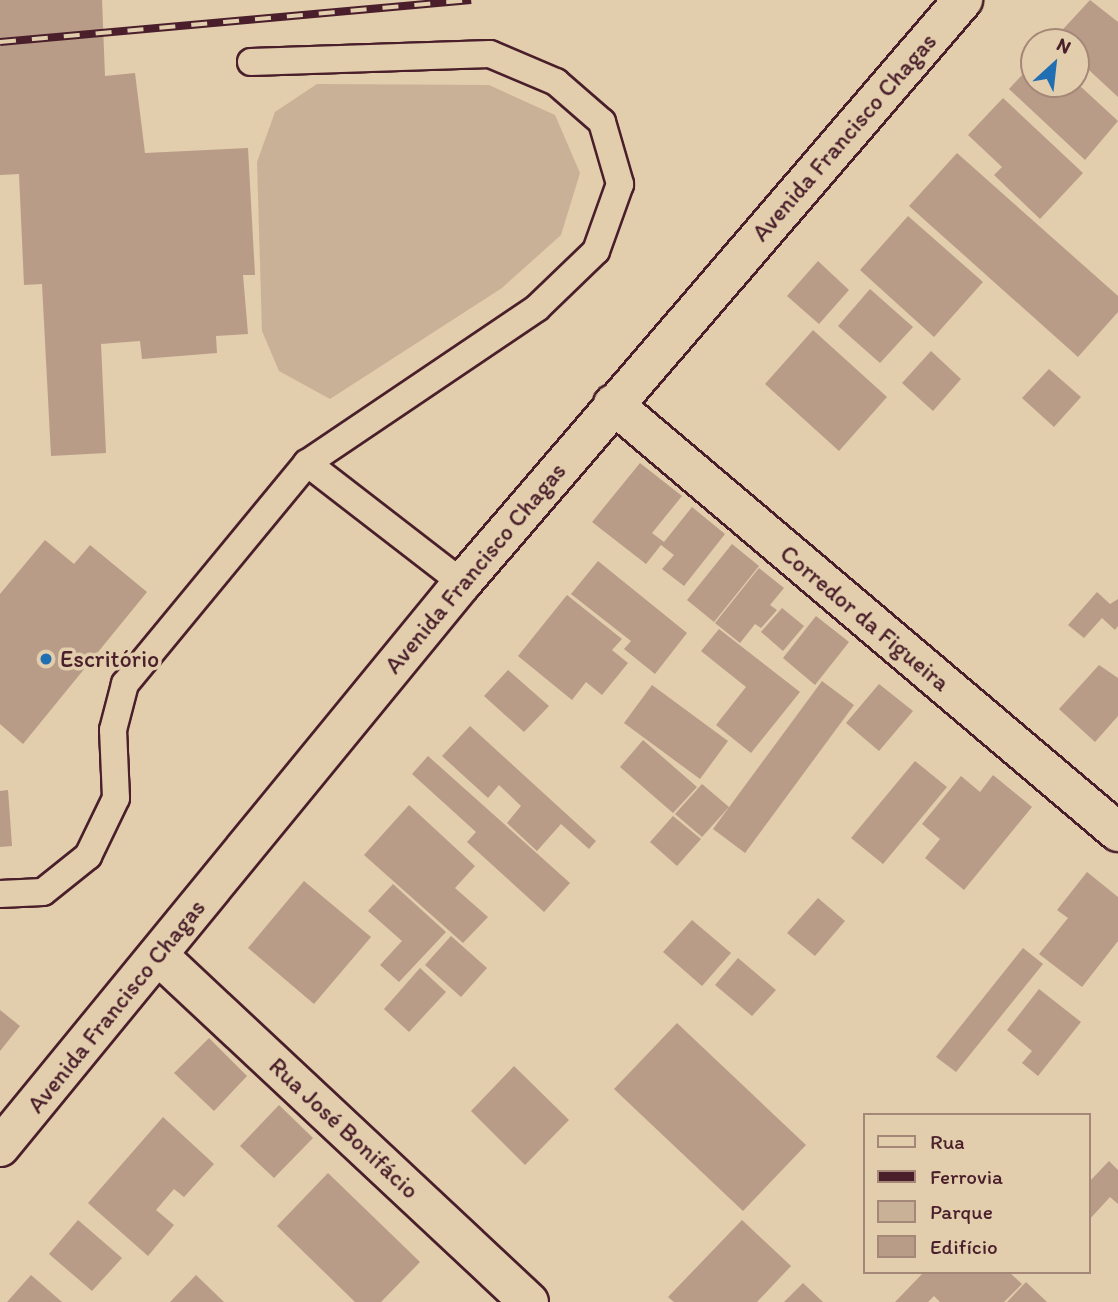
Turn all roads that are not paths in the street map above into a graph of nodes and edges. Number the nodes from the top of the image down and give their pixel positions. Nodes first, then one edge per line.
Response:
1 (964, 0) edge
2 (251, 62) dead end
3 (613, 404) junction
4 (307, 463) junction
5 (462, 583) junction
6 (1118, 832) edge
7 (0, 894) edge
8 (159, 955) junction
9 (0, 1147) edge
10 (529, 1302) edge

1 - 3 main road, Avenida Francisco Chagas
2 - 4 lane
3 - 5 main road, Avenida Francisco Chagas
3 - 6 main road, Corredor da Figueira
4 - 5 lane
4 - 7 lane
5 - 8 main road, Avenida Francisco Chagas
8 - 9 main road, Avenida Francisco Chagas
8 - 10 main road, Rua José Bonifácio

